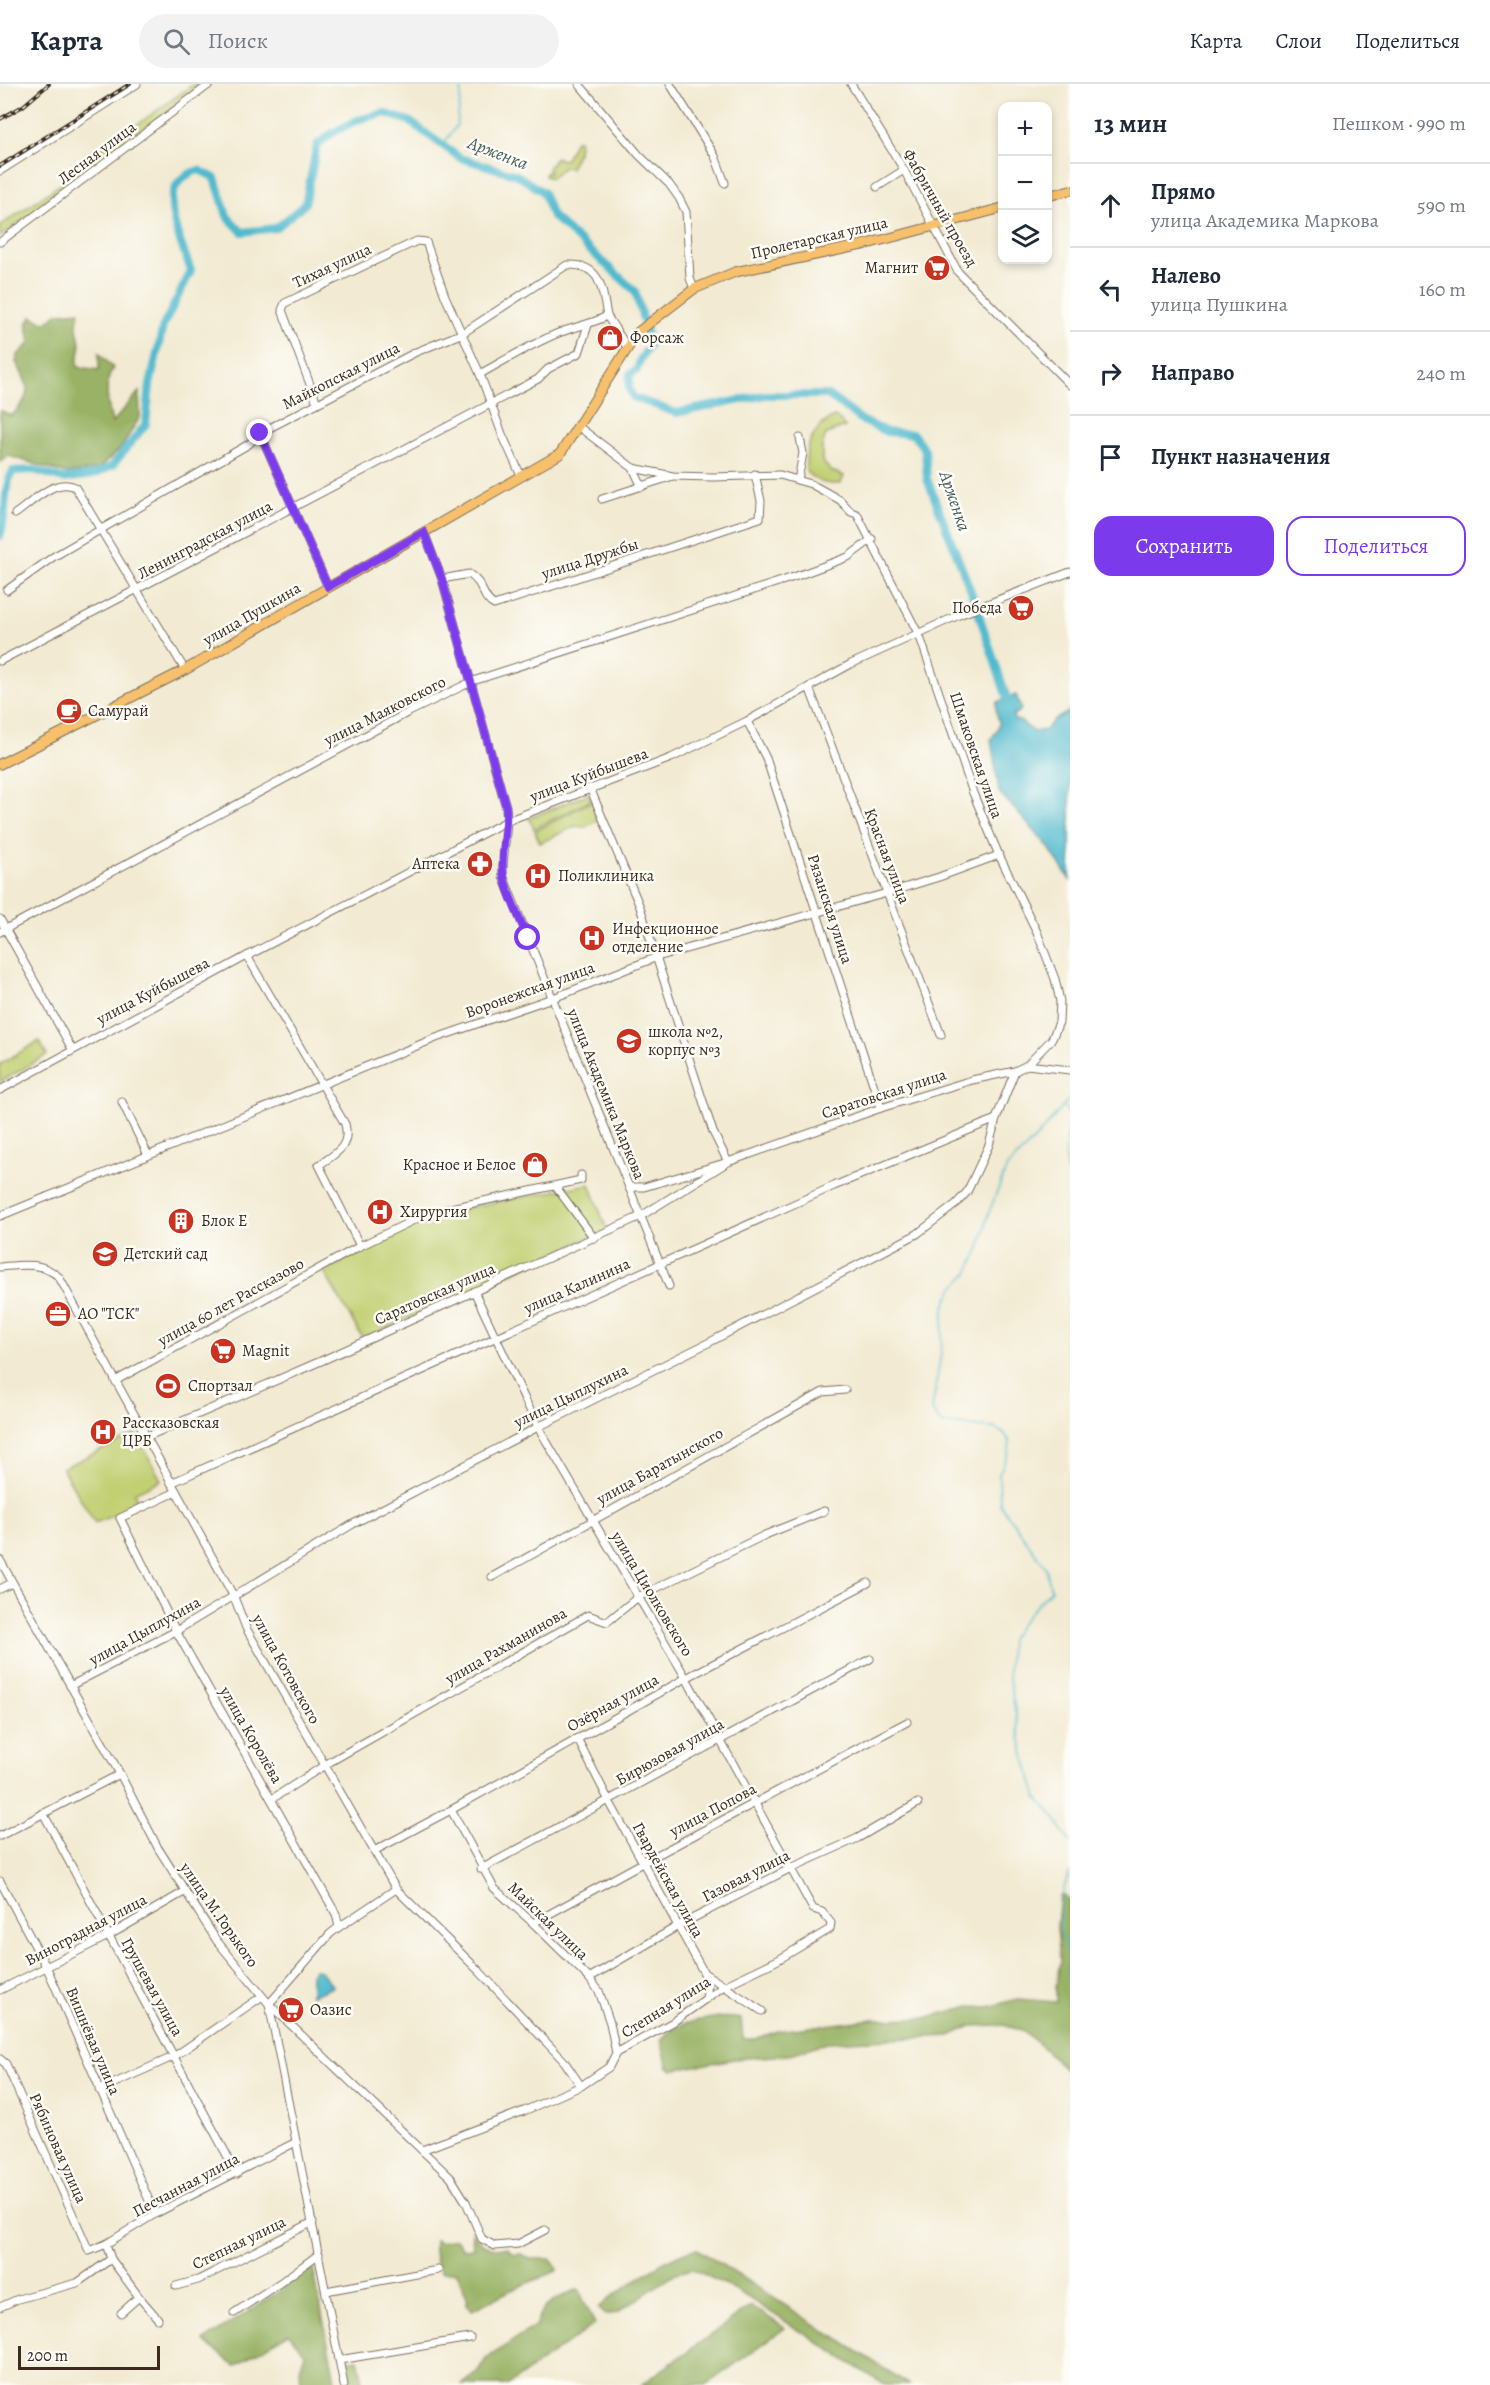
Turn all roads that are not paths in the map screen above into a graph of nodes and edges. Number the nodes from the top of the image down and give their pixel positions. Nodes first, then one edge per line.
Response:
1 (137, 84) edge
2 (210, 84) edge
3 (579, 84) edge
4 (670, 84) edge
5 (851, 84) edge
6 (0, 171) edge
7 (904, 171) junction
8 (725, 183) dead end
9 (877, 187) dead end
10 (1070, 190) edge
11 (1052, 195) edge
12 (998, 209) edge
13 (932, 226) junction
14 (0, 242) edge
15 (694, 289) junction
16 (607, 316) junction
17 (654, 320) joint
18 (588, 325) junction
19 (462, 333) junction
20 (627, 346) junction
21 (480, 374) junction
22 (1070, 385) edge
23 (317, 403) junction
24 (491, 404) junction
25 (579, 427) junction
26 (260, 433) junction
27 (800, 438) dead end
28 (633, 468) junction
29 (755, 474) junction
30 (521, 476) junction
31 (673, 476) junction
32 (798, 480) junction
33 (642, 488) junction
34 (602, 499) dead end
35 (294, 508) junction
36 (15, 514) dead end
37 (101, 531) junction
38 (424, 532) junction
39 (872, 539) junction
40 (1070, 572) edge
41 (442, 579) junction
42 (328, 587) junction
43 (7, 590) dead end
44 (138, 590) junction
45 (919, 633) junction
46 (0, 661) edge
47 (185, 670) junction
48 (471, 682) junction
49 (809, 687) junction
50 (747, 721) junction
51 (0, 764) edge
52 (590, 788) junction
53 (507, 821) junction
54 (999, 855) junction
55 (887, 893) junction
56 (817, 913) junction
57 (0, 919) edge
58 (3, 931) edge
59 (247, 956) junction
60 (657, 957) junction
61 (551, 997) junction
62 (941, 1035) dead end
63 (72, 1049) junction
64 (1027, 1065) junction
65 (1070, 1070) edge
66 (1015, 1071) junction
67 (324, 1085) junction
68 (0, 1090) edge
69 (122, 1102) dead end
70 (881, 1108) junction
71 (996, 1119) junction
72 (148, 1155) junction
73 (728, 1162) junction
74 (581, 1175) dead end
75 (556, 1187) junction
76 (629, 1187) junction
77 (0, 1216) edge
78 (641, 1216) junction
79 (594, 1238) junction
80 (360, 1246) junction
81 (660, 1263) junction
82 (0, 1267) edge
83 (669, 1286) dead end
84 (474, 1291) junction
85 (495, 1337) junction
86 (115, 1381) junction
87 (845, 1390) dead end
88 (538, 1427) junction
89 (146, 1437) junction
90 (171, 1483) junction
91 (176, 1492) junction
92 (824, 1511) dead end
93 (591, 1520) junction
94 (0, 1560) edge
95 (492, 1577) dead end
96 (12, 1583) junction
97 (868, 1583) dead end
98 (0, 1588) edge
99 (234, 1597) junction
100 (638, 1597) junction
101 (176, 1631) junction
102 (870, 1659) dead end
103 (686, 1678) junction
104 (70, 1686) junction
105 (906, 1722) dead end
106 (577, 1738) junction
107 (719, 1740) junction
108 (324, 1766) junction
109 (120, 1774) junction
110 (272, 1799) junction
111 (609, 1801) junction
112 (918, 1803) dead end
113 (754, 1804) junction
114 (451, 1810) junction
115 (43, 1813) junction
116 (0, 1836) edge
117 (374, 1851) junction
118 (644, 1862) junction
119 (791, 1868) junction
120 (482, 1869) junction
121 (0, 1881) edge
122 (396, 1889) junction
123 (184, 1892) junction
124 (533, 1923) junction
125 (678, 1926) junction
126 (339, 1927) junction
127 (830, 1929) joint
128 (108, 1936) junction
129 (47, 1968) junction
130 (704, 1973) junction
131 (589, 1978) junction
132 (724, 1986) junction
133 (0, 1990) edge
134 (261, 1997) junction
135 (706, 1999) junction
136 (268, 2004) junction
137 (762, 2011) dead end
138 (616, 2053) junction
139 (175, 2056) junction
140 (0, 2059) edge
141 (581, 2086) junction
142 (99, 2090) junction
143 (296, 2142) junction
144 (422, 2150) junction
145 (237, 2174) junction
146 (154, 2214) junction
147 (313, 2222) junction
148 (545, 2230) dead end
149 (106, 2244) junction
150 (89, 2251) joint
151 (319, 2254) junction
152 (111, 2259) junction
153 (438, 2270) dead end
154 (176, 2286) dead end
155 (326, 2291) junction
156 (139, 2297) junction
157 (0, 2307) edge
158 (121, 2313) dead end
159 (234, 2313) dead end
160 (158, 2319) dead end
161 (470, 2338) dead end
162 (339, 2360) junction
163 (344, 2385) edge

1 - 6 street
2 - 14 street, Лесная улица
3 - 15 street
4 - 8 street
5 - 7 street, Фабричный проезд
7 - 9 street
7 - 13 street, Фабричный проезд
10 - 11 main road
12 - 13 main road, Пролетарская улица
13 - 15 main road, Пролетарская улица
13 - 22 street, Фабричный проезд
15 - 17 main road, Пролетарская улица
16 - 18 street
16 - 19 street, Майкопская улица
16 - 20 street
17 - 20 main road, улица Пушкина
18 - 21 street
18 - 24 street, Ленинградская улица
19 - 21 street
19 - 23 street, Майкопская улица
19 - 23 street, Тихая улица
20 - 25 main road, улица Пушкина
21 - 24 street
23 - 26 street, Майкопская улица
24 - 30 street
24 - 35 street, Ленинградская улица
25 - 28 street, Шмаковская улица
25 - 30 main road, улица Пушкина
26 - 35 street
26 - 37 street, Майкопская улица
27 - 32 street
28 - 31 street, Шмаковская улица
28 - 33 street
29 - 31 street, Шмаковская улица
29 - 32 street, Шмаковская улица
29 - 41 street, улица Дружбы
30 - 38 main road, улица Пушкина
31 - 33 street, Шмаковская улица
32 - 39 street, Шмаковская улица
33 - 34 street, Шмаковская улица
35 - 42 street
35 - 44 street, Ленинградская улица
36 - 37 street
37 - 43 street, Майкопская улица
37 - 44 street
38 - 41 street, улица Академика Маркова
38 - 42 main road, улица Пушкина
39 - 45 street, Шмаковская улица
39 - 48 street, улица Маяковского
40 - 45 street, улица Куйбышева
41 - 48 street, улица Академика Маркова
42 - 47 main road, улица Пушкина
44 - 46 street, Ленинградская улица
44 - 47 street
45 - 49 street, улица Куйбышева
45 - 54 street, Шмаковская улица
47 - 51 main road, улица Пушкина
48 - 53 street, улица Академика Маркова
48 - 58 street, улица Маяковского
49 - 50 street, улица Куйбышева
49 - 55 street, Красная улица
50 - 52 street, улица Куйбышева
50 - 56 street, Рязанская улица
52 - 53 street, улица Куйбышева
52 - 60 street
53 - 59 street, улица Куйбышева
53 - 61 street, улица Академика Маркова
54 - 55 street, Воронежская улица
54 - 64 street, Шмаковская улица
55 - 56 street, Воронежская улица
55 - 62 street, Красная улица
56 - 60 street, Воронежская улица
56 - 70 street, Рязанская улица
57 - 58 street
58 - 63 street
59 - 63 street, улица Куйбышева
59 - 67 street
60 - 61 street, Воронежская улица
60 - 73 street
61 - 67 street, Воронежская улица
61 - 76 street, улица Академика Маркова
63 - 68 street, улица Куйбышева
64 - 65 street
64 - 66 street, Саратовская улица
66 - 70 street, Саратовская улица
66 - 71 street, улица Цыплухина
67 - 72 street, Воронежская улица
67 - 80 street
69 - 72 street
70 - 73 street, Саратовская улица
71 - 81 street, улица Калинина
71 - 88 street, улица Цыплухина
72 - 77 street, Воронежская улица
73 - 76 street, Саратовская улица
73 - 78 street, Саратовская улица
74 - 75 street, улица 60 лет Рассказово
75 - 79 street
75 - 80 street, улица 60 лет Рассказово
76 - 78 street, улица Академика Маркова
78 - 79 street, Саратовская улица
78 - 81 street, улица Академика Маркова
79 - 84 street, Саратовская улица
80 - 86 street, улица 60 лет Рассказово
81 - 83 street, улица Академика Маркова
81 - 85 street, улица Калинина
82 - 86 street, улица Котовского
84 - 85 street, улица Циолковского
84 - 89 street, Саратовская улица
85 - 88 street, улица Циолковского
85 - 90 street, улица Калинина
86 - 89 street, улица Котовского
87 - 93 street, улица Баратынского
88 - 93 street, улица Циолковского
88 - 99 street, улица Цыплухина
89 - 90 street, улица Котовского
90 - 91 street, улица Котовского
91 - 99 street, улица Котовского
91 - 101 street, улица Королёва
92 - 100 street, улица Рахманинова
93 - 95 street, улица Баратынского
93 - 100 street, улица Циолковского
94 - 96 street, улица М.Горького
96 - 98 street
96 - 104 street, улица М.Горького
97 - 103 street, Озёрная улица
99 - 101 street, улица Цыплухина
99 - 108 street, улица Котовского
100 - 103 street, улица Циолковского
100 - 108 street, улица Рахманинова
101 - 104 street, улица Цыплухина
101 - 110 street, улица Королёва
102 - 107 street, Бирюзовая улица
103 - 106 street, Озёрная улица
103 - 107 street, улица Циолковского
104 - 109 street, улица М.Горького
105 - 113 street, улица Попова
106 - 111 street, Гвардейская улица
106 - 114 street, Озёрная улица
107 - 111 street, Бирюзовая улица
107 - 113 street, улица Циолковского
108 - 110 street, улица Рахманинова
108 - 117 street, улица Котовского
109 - 115 street
109 - 123 street, улица М.Горького
110 - 126 street, улица Королёва
111 - 118 street, Гвардейская улица
111 - 120 street, Бирюзовая улица
112 - 119 street, Газовая улица
113 - 118 street, улица Попова
113 - 119 street, улица Циолковского
114 - 117 street, Озёрная улица
114 - 120 street, Майская улица
115 - 116 street
115 - 128 street, Грушевая улица
117 - 122 street, улица Котовского
118 - 124 street, улица Попова
118 - 125 street, Гвардейская улица
119 - 125 street, Газовая улица
119 - 127 street, улица Циолковского
120 - 124 street, Майская улица
121 - 129 street, Вишнёвая улица
122 - 126 street
122 - 141 street, улица Котовского
123 - 128 street, Виноградная улица
123 - 134 street, улица М.Горького
124 - 131 street, Майская улица
125 - 130 street, Гвардейская улица
125 - 131 street, Газовая улица
126 - 136 street
127 - 132 street, Степная улица
128 - 129 street, Виноградная улица
128 - 139 street, Грушевая улица
129 - 133 street, Виноградная улица
129 - 142 street, Вишнёвая улица
130 - 132 street, Гвардейская улица
130 - 135 street
131 - 138 street, Майская улица
132 - 135 street, Степная улица
132 - 137 street, Гвардейская улица
134 - 136 street, улица М.Горького
134 - 139 street
135 - 138 street, Степная улица
136 - 143 street
136 - 144 street, улица М.Горького
138 - 141 street, Степная улица
139 - 142 street
139 - 145 street, Грушевая улица
140 - 150 street, Рябиновая улица
141 - 144 street, Степная улица
142 - 146 street, Вишнёвая улица
143 - 145 street, Песчанная улица
143 - 147 street
144 - 148 street, улица М.Горького
145 - 146 street, Песчанная улица
146 - 149 street, Песчанная улица
147 - 151 street
147 - 154 street, Степная улица
149 - 150 street, Песчанная улица
149 - 152 street
151 - 155 street
151 - 159 street
152 - 156 street
152 - 157 street
153 - 155 street
155 - 162 street
156 - 158 street
156 - 160 street
161 - 162 street
162 - 163 street

